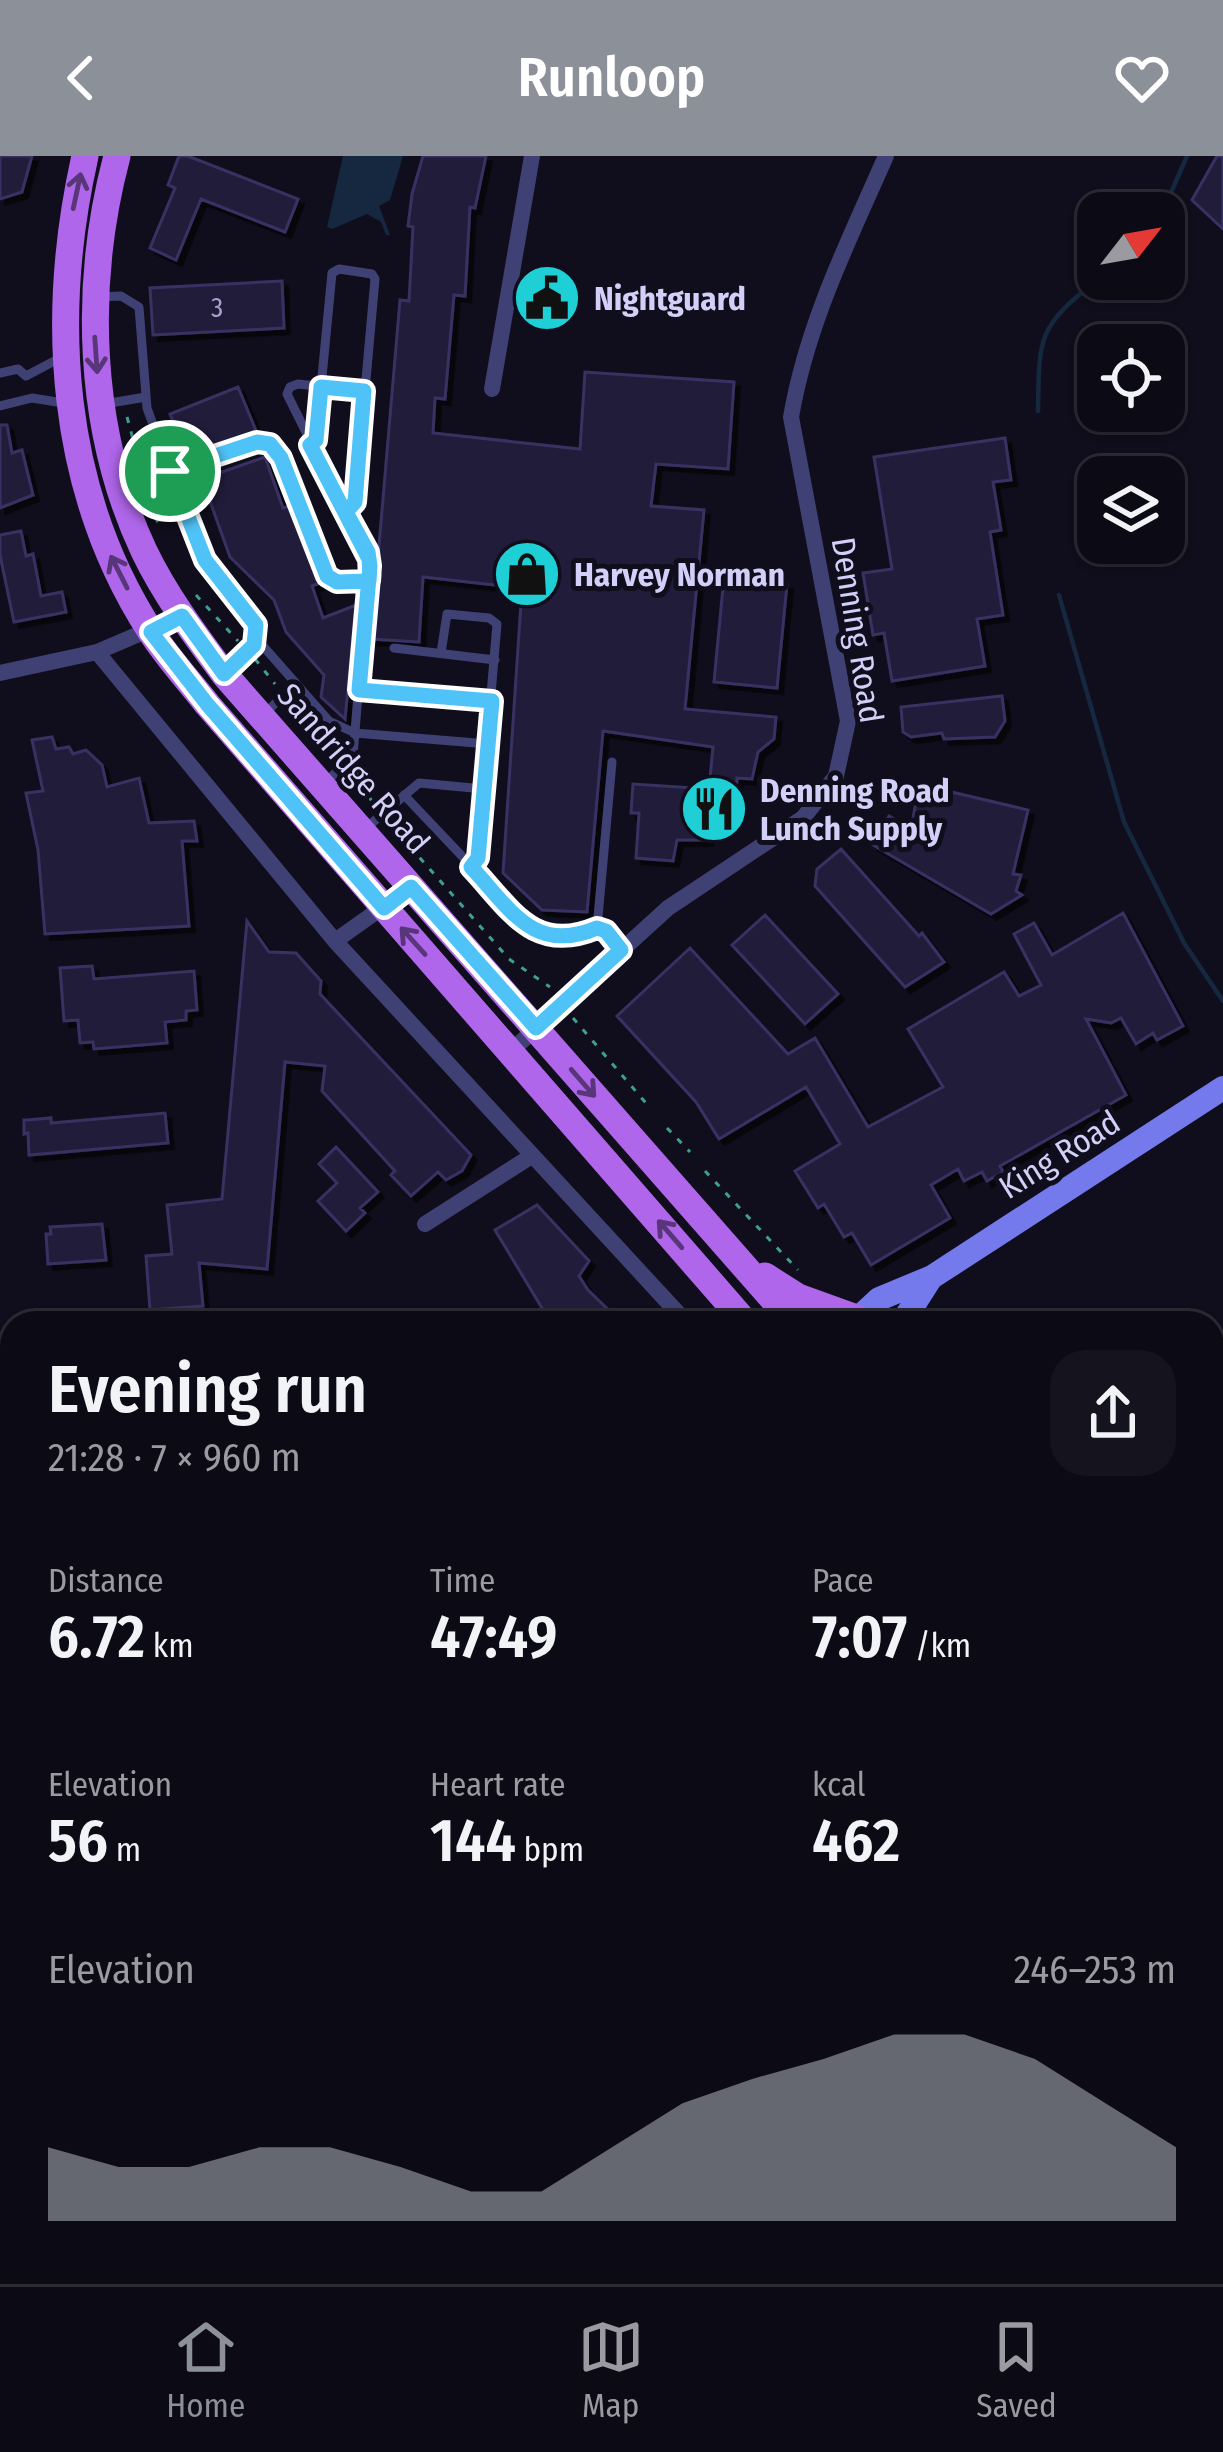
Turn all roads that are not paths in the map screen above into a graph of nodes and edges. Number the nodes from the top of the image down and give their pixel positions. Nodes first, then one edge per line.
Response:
1 (85, 156) edge
2 (117, 156) edge
3 (532, 156) edge
4 (886, 156) edge
5 (95, 297) junction
6 (65, 355) junction
7 (0, 373) edge
8 (321, 387) junction
9 (492, 389) dead end
10 (364, 391) junction
11 (146, 398) junction
12 (68, 404) junction
13 (0, 406) edge
14 (115, 410) junction
15 (310, 445) junction
16 (170, 471) junction
17 (136, 479) junction
18 (346, 512) junction
19 (369, 581) junction
20 (182, 616) junction
21 (151, 632) junction
22 (255, 643) junction
23 (394, 648) dead end
24 (97, 652) junction
25 (441, 653) junction
26 (496, 660) junction
27 (0, 673) edge
28 (224, 674) junction
29 (296, 684) junction
30 (359, 690) junction
31 (492, 701) junction
32 (261, 716) junction
33 (355, 733) junction
34 (488, 744) junction
35 (612, 762) dead end
36 (322, 786) junction
37 (484, 789) junction
38 (404, 795) junction
39 (375, 820) junction
40 (471, 867) junction
41 (411, 887) junction
42 (384, 908) junction
43 (597, 928) junction
44 (334, 941) junction
45 (621, 950) junction
46 (536, 1028) junction
47 (511, 1051) junction
48 (1223, 1088) edge
49 (530, 1156) junction
50 (424, 1224) dead end
51 (745, 1267) junction
52 (932, 1277) junction
53 (675, 1311) edge
54 (736, 1311) edge
55 (784, 1311) edge
56 (832, 1311) edge
57 (867, 1311) edge
58 (910, 1311) edge

6 -> 1 main road, Sandridge Road
2 - 5 main road, Sandridge Road
3 - 9 street
4 - 45 street, Denning Road
5 - 11 lane
5 -> 14 main road, Sandridge Road
6 - 7 lane
6 - 12 main road, Sandridge Road
8 - 10 lane
8 - 10 lane
8 - 15 lane
8 - 15 lane
10 - 18 lane
11 - 14 lane
11 - 16 lane
12 - 13 lane
21 -> 12 main road, Sandridge Road
14 - 17 main road, Sandridge Road
15 - 18 lane
16 - 17 lane
16 - 19 lane
16 - 22 lane
17 - 20 main road, Sandridge Road
18 - 19 lane
19 - 30 lane
20 - 21 street
20 - 28 main road, Sandridge Road
21 - 24 street
21 - 42 main road, Sandridge Road
22 - 28 lane
22 - 29 lane
23 - 25 lane
24 - 27 street
24 - 44 street
25 - 26 lane
25 - 26 lane
26 - 31 lane
28 - 32 main road, Sandridge Road
29 - 32 lane
29 - 33 lane
30 - 31 lane
30 - 33 lane
31 - 34 lane
32 - 36 main road, Sandridge Road
33 - 34 lane
33 - 36 lane
34 - 37 lane
35 - 43 lane
36 - 39 main road, Sandridge Road
37 - 38 lane
37 - 40 lane
38 - 39 lane
38 - 40 lane
39 - 41 main road, Sandridge Road
40 - 43 lane
41 - 42 street
41 - 46 main road, Sandridge Road
42 - 44 street
47 -> 42 main road, Sandridge Road
43 - 45 lane
44 - 49 street
45 - 46 street, Denning Road
46 - 47 street, Denning Road
46 -> 51 main road, Sandridge Road
54 -> 47 main road, Sandridge Road
48 - 52 street, King Road
49 - 50 street
49 - 53 street
51 - 55 main road, Sandridge Road
51 - 56 main road
52 - 57 street, King Road
52 - 58 street, King Road

